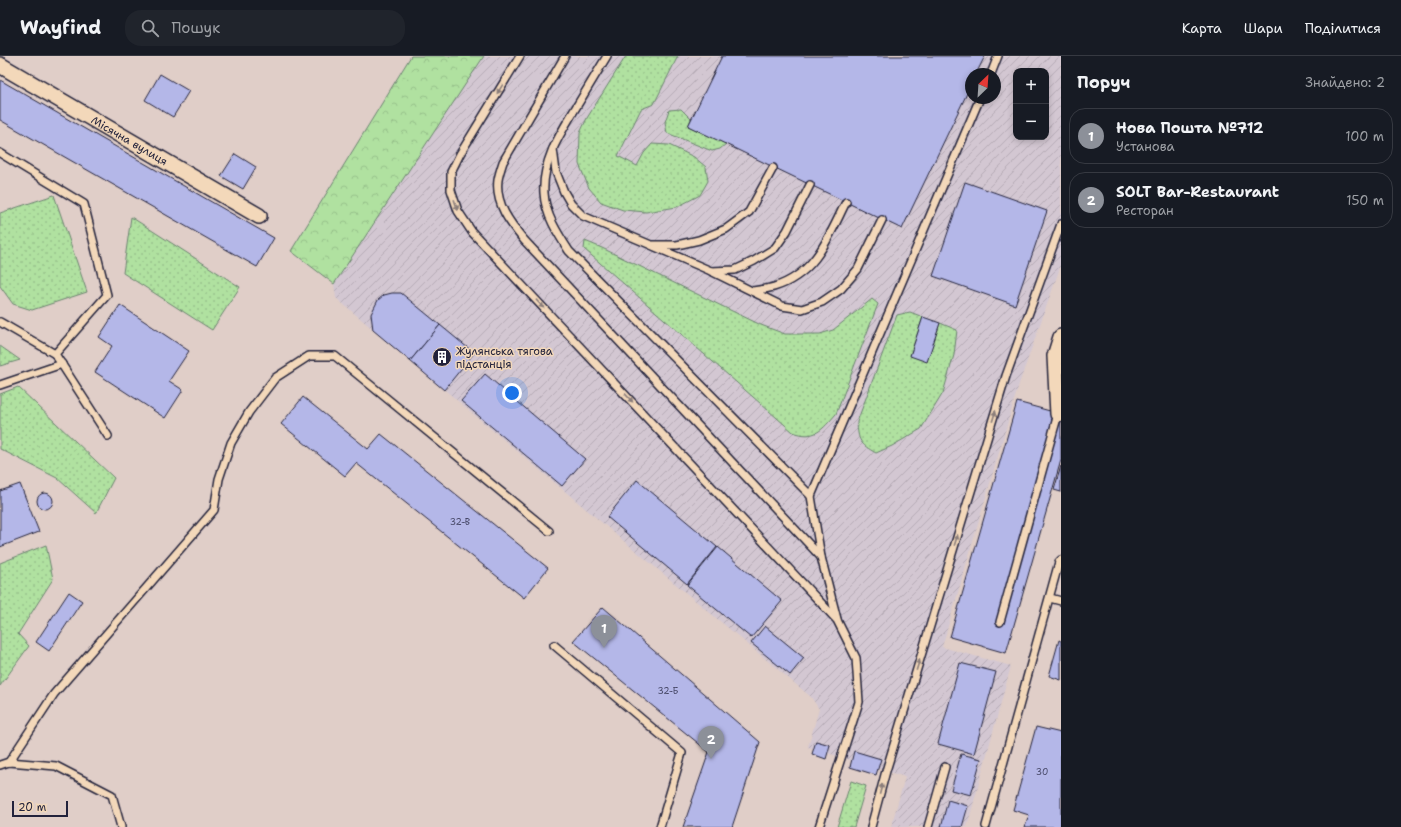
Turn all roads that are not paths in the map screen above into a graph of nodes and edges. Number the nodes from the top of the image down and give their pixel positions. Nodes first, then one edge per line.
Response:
1 (520, 56) edge
2 (566, 56) edge
3 (607, 56) edge
4 (998, 56) edge
5 (0, 65) edge
6 (993, 68) edge
7 (977, 104) edge
8 (553, 147) junction
9 (0, 153) edge
10 (773, 168) dead end
11 (810, 185) dead end
12 (846, 202) dead end
13 (259, 216) dead end
14 (882, 220) dead end
15 (1061, 224) edge
16 (651, 245) junction
17 (711, 271) junction
18 (752, 291) junction
19 (0, 322) edge
20 (1061, 337) edge
21 (55, 354) junction
22 (1058, 357) edge
23 (62, 364) junction
24 (0, 385) edge
25 (1058, 414) joint
26 (108, 436) dead end
27 (811, 496) junction
28 (549, 531) dead end
29 (821, 557) junction
30 (1061, 560) edge
31 (1050, 598) junction
32 (1061, 601) edge
33 (837, 620) junction
34 (1000, 622) dead end
35 (554, 644) dead end
36 (9, 762) junction
37 (0, 765) edge
38 (945, 767) dead end
39 (986, 826) edge
40 (121, 827) edge
41 (660, 827) edge
42 (818, 827) edge
43 (871, 827) edge
44 (928, 827) edge

1 -> 33 lane
2 - 29 lane
3 - 8 lane
4 - 6 lane
5 - 13 street, Місячна вулиця
7 - 27 lane
8 - 16 lane
8 - 27 lane
9 - 21 lane
10 - 16 lane
11 - 17 lane
12 - 18 lane
14 - 18 lane
43 -> 15 lane
16 - 17 lane
17 - 18 lane
19 - 21 lane
20 - 22 street
21 - 23 lane
22 - 25 street
23 - 24 lane
23 - 26 lane
25 - 34 lane
27 - 29 lane
28 - 36 lane
29 - 33 lane
30 - 31 lane
31 - 32 lane
31 - 39 lane
33 - 42 lane
35 - 41 lane
36 - 37 lane
36 - 40 lane
38 - 44 lane

